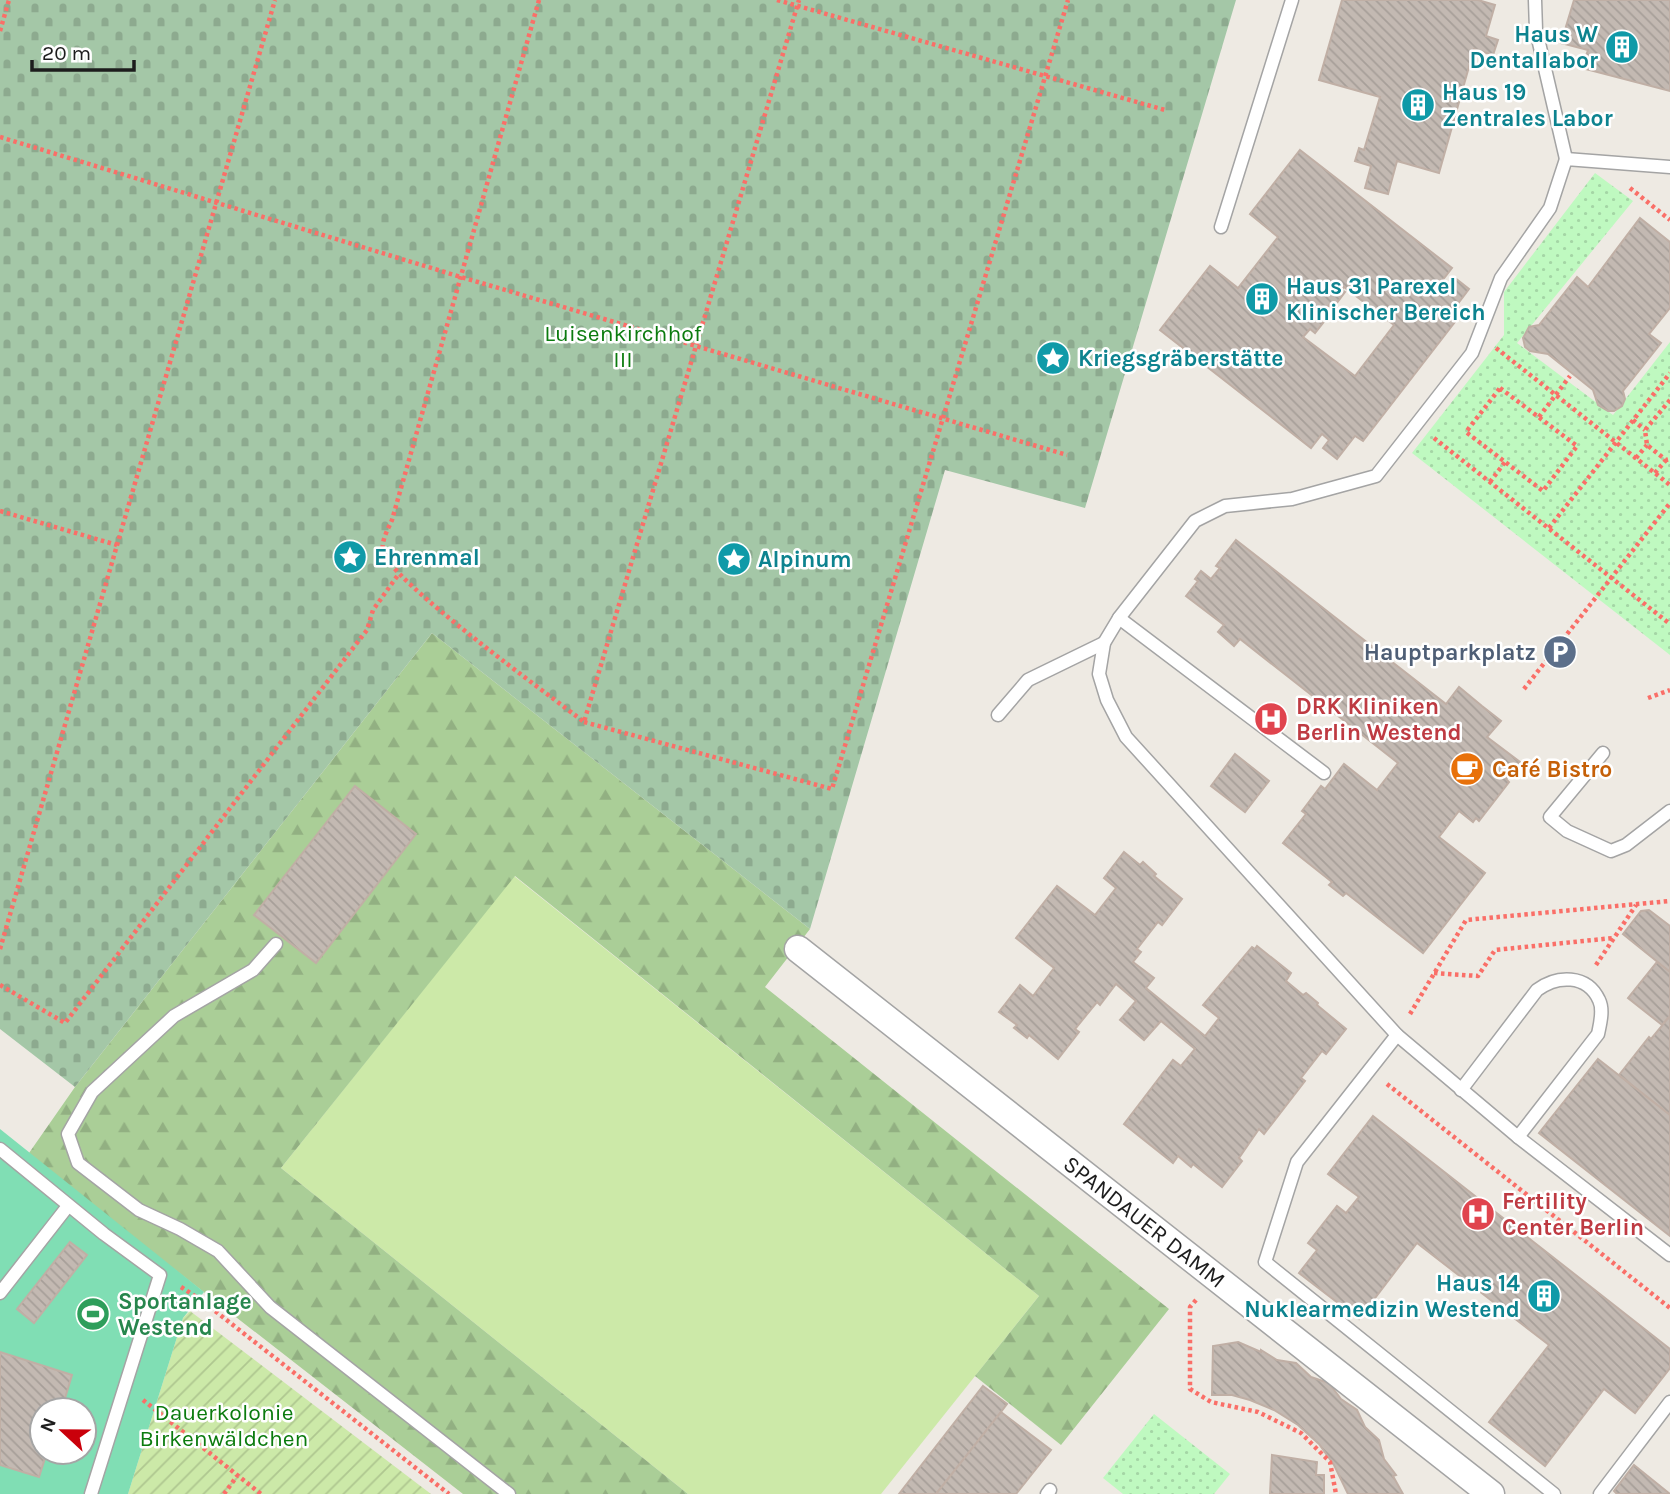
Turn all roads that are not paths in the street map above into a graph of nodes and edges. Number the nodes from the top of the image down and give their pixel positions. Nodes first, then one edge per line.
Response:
1 (1292, 0) edge
2 (1535, 0) edge
3 (1566, 159) junction
4 (1670, 167) edge
5 (1221, 227) dead end
6 (1119, 618) junction
7 (1104, 643) junction
8 (998, 715) dead end
9 (1603, 753) dead end
10 (1324, 773) dead end
11 (1670, 811) edge
12 (276, 944) dead end
13 (798, 949) dead end
14 (1397, 1035) junction
15 (1461, 1090) junction
16 (1518, 1137) junction
17 (0, 1149) edge
18 (68, 1206) junction
19 (1670, 1255) edge
20 (0, 1293) edge
21 (1670, 1402) edge
22 (91, 1494) edge
23 (509, 1494) edge
24 (1491, 1494) edge
25 (1554, 1494) edge
26 (1600, 1494) edge

1 - 5 lane
2 - 3 lane
3 - 4 lane
3 - 6 lane
6 - 7 lane
6 - 10 lane
7 - 8 lane
7 - 14 lane
9 - 11 lane
12 - 23 lane
13 - 24 street, SPANDAUER DAMM
14 - 15 lane
14 - 25 lane
15 - 16 lane
15 - 16 lane
16 - 19 lane
17 - 18 lane
18 - 20 lane
18 - 22 lane
21 - 26 lane

